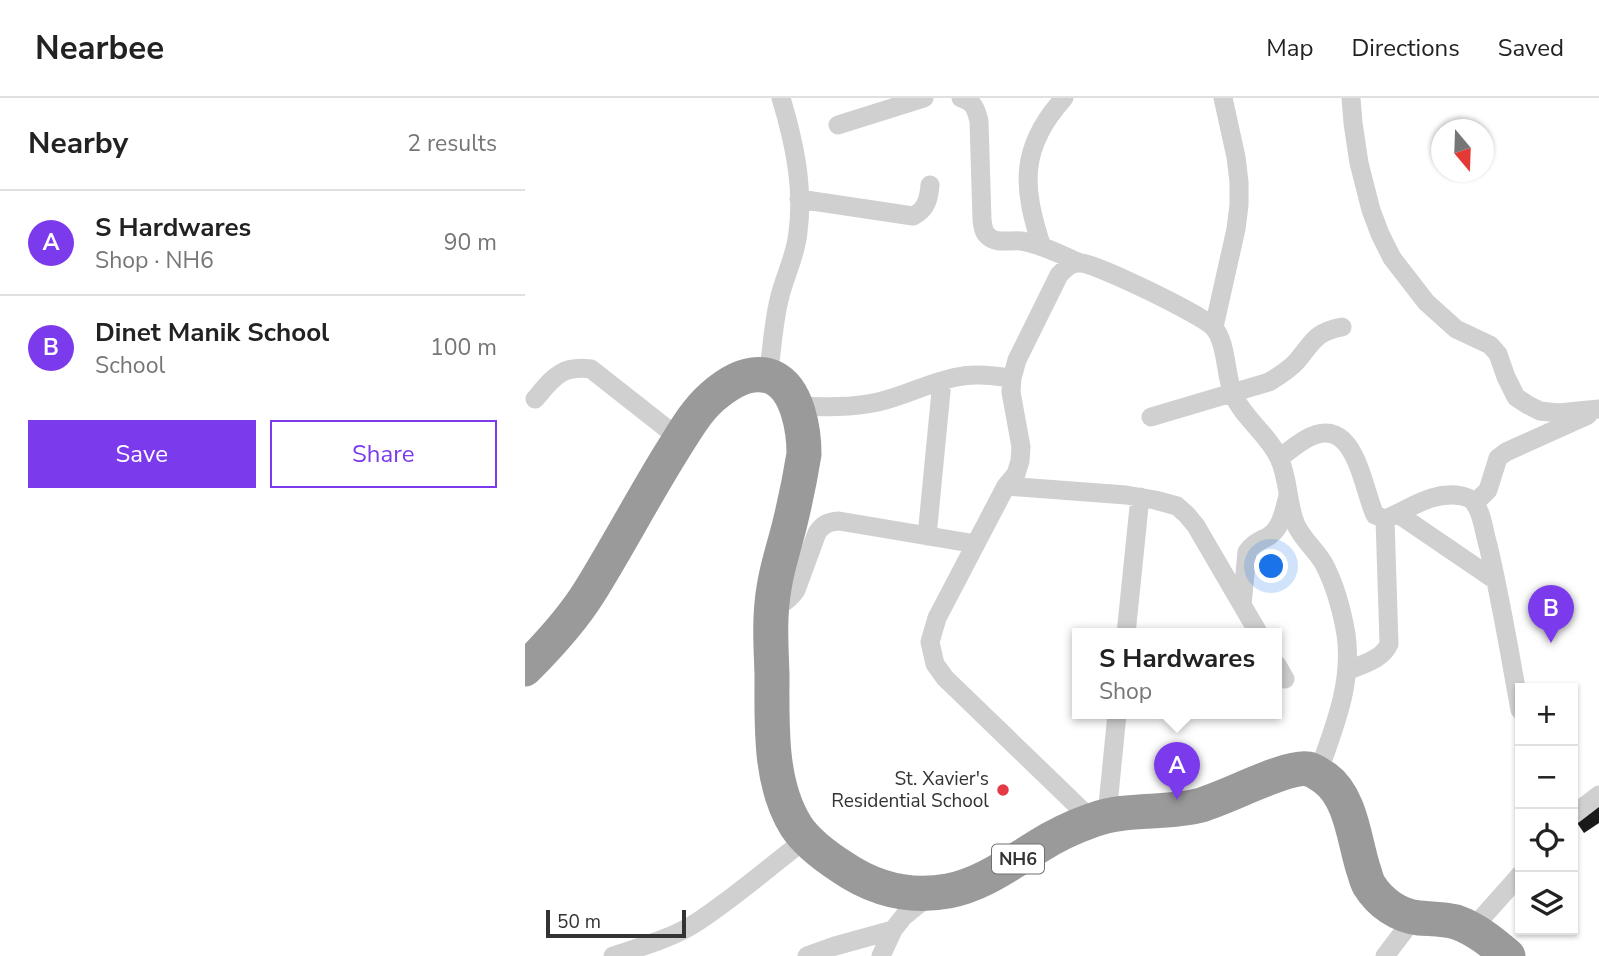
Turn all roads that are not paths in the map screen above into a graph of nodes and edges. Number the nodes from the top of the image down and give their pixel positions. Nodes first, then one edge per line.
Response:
1 (781, 98) edge
2 (924, 98) edge
3 (1064, 98) edge
4 (1223, 98) edge
5 (1351, 98) edge
6 (967, 99) edge
7 (838, 125) dead end
8 (930, 185) dead end
9 (799, 199) junction
10 (1042, 247) junction
11 (1080, 263) junction
12 (1214, 327) junction
13 (1342, 327) dead end
14 (768, 376) junction
15 (1011, 378) junction
16 (942, 381) junction
17 (1232, 392) junction
18 (535, 399) dead end
19 (796, 406) junction
20 (1599, 409) edge
21 (1151, 417) dead end
22 (680, 439) junction
23 (1279, 458) junction
24 (1006, 486) junction
25 (1288, 495) junction
26 (1140, 497) junction
27 (1475, 503) junction
28 (1392, 517) junction
29 (926, 536) junction
30 (976, 544) junction
31 (1495, 580) junction
32 (1242, 605) junction
33 (771, 607) junction
34 (1127, 628) edge
35 (1255, 628) edge
36 (525, 669) edge
37 (1347, 670) junction
38 (1515, 684) edge
39 (1116, 719) edge
40 (1318, 773) junction
41 (1599, 795) edge
42 (1578, 811) edge
43 (1100, 818) junction
44 (806, 839) junction
45 (1515, 881) edge
46 (933, 893) junction
47 (1414, 918) junction
48 (1472, 929) junction
49 (893, 930) junction
50 (613, 956) edge
51 (807, 956) edge
52 (881, 956) edge
53 (1385, 956) edge
54 (1508, 956) edge

1 - 9 street
2 - 7 street
3 - 10 street
4 - 12 street
5 - 20 street
6 - 10 street
8 - 9 street
9 - 14 street
10 - 11 street
11 - 12 street
11 - 15 street
12 - 17 street
13 - 17 street
14 - 19 highway, NH6
14 - 22 highway
15 - 16 street
15 - 24 street
16 - 19 street
16 - 29 street
17 - 21 street
17 - 23 street
18 - 22 street
19 - 33 highway, NH6 / NH6
20 - 27 street
22 - 36 highway
23 - 25 street
23 - 28 street
24 - 26 street
24 - 30 street
25 - 32 street
25 - 37 street
26 - 32 street
26 - 34 street
27 - 28 street
27 - 31 street
28 - 31 street
28 - 37 street
29 - 30 street
29 - 33 street
30 - 43 street
31 - 38 street
32 - 35 street
33 - 44 highway, NH6 / NH6
37 - 40 street
39 - 43 street
40 - 43 highway, NH6 / NH6
40 - 47 highway
41 - 42 street
43 - 46 highway, NH6 / NH6
44 - 46 highway, NH6 / NH6
44 - 50 street
45 - 48 street
46 - 49 street
47 - 48 highway
47 - 53 street
48 - 54 highway
49 - 51 street
49 - 52 street

